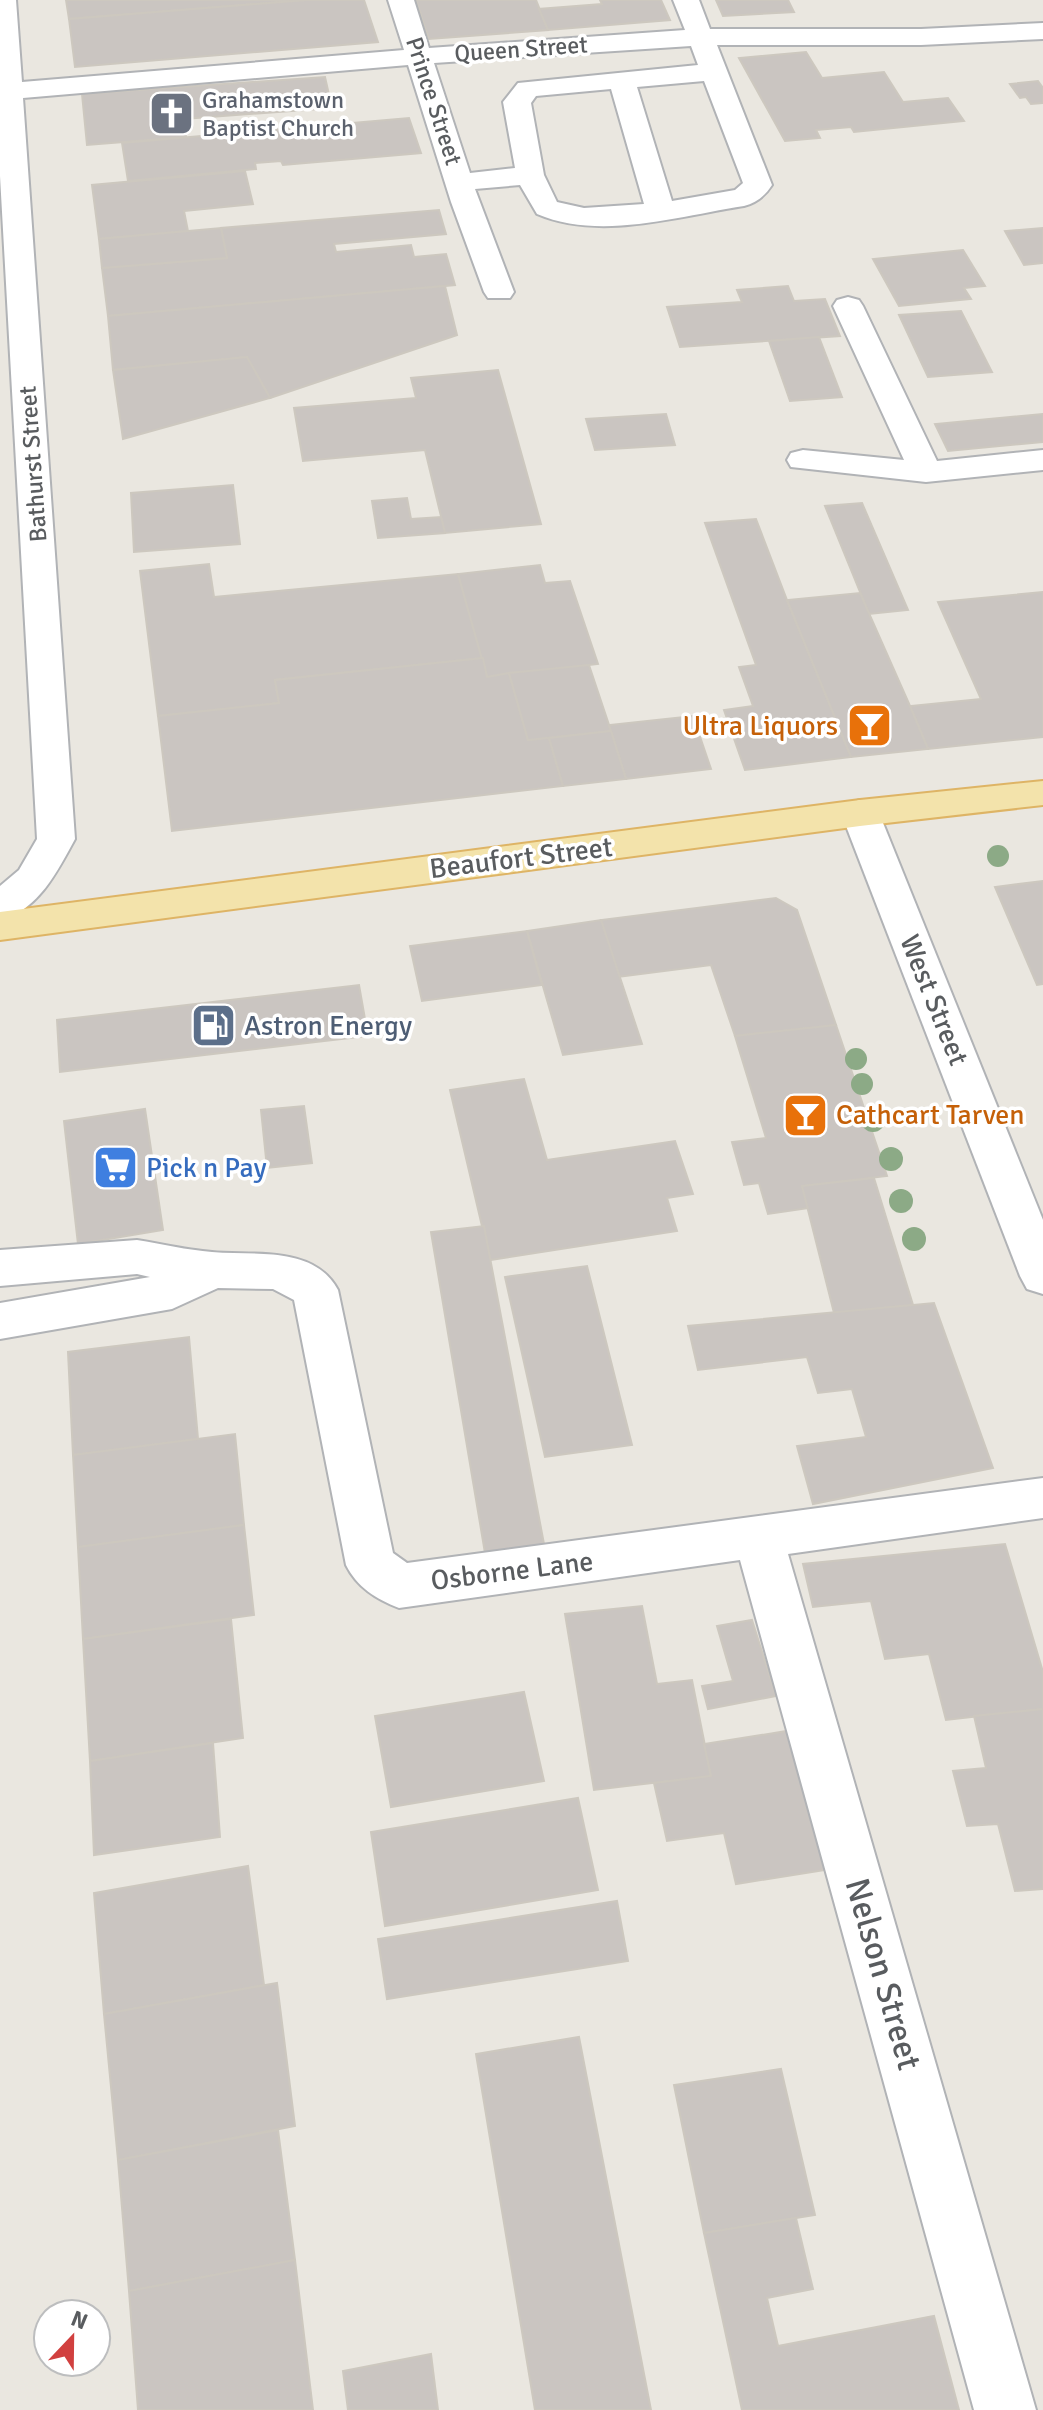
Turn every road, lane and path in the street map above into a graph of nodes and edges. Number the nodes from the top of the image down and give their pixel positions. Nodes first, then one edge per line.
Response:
1 (3, 0) edge
2 (401, 0) edge
3 (686, 0) edge
4 (1043, 31) edge
5 (703, 37) junction
6 (421, 56) junction
7 (711, 72) junction
8 (621, 79) junction
9 (4, 92) edge
10 (6, 143) edge
11 (530, 175) junction
12 (462, 192) junction
13 (660, 209) junction
14 (499, 292) dead end
15 (848, 306) dead end
16 (803, 460) dead end
17 (1043, 460) edge
18 (926, 472) junction
19 (1043, 793) edge
20 (860, 813) junction
21 (0, 907) edge
22 (0, 926) edge
23 (0, 1268) edge
24 (212, 1270) junction
25 (1043, 1276) edge
26 (0, 1321) edge
27 (1043, 1498) edge
28 (759, 1539) junction
29 (1005, 2410) edge

1 - 9 street, Bathurst Street
2 - 6 street, Prince Street
3 - 5 street
4 - 5 street, Queen Street
5 - 6 street, Queen Street
5 - 7 street
6 - 9 street, Queen Street
6 - 12 street, Prince Street
7 - 8 street
7 - 13 street
8 - 11 street
8 - 13 street
9 - 10 street, Bathurst Street
10 - 21 street, Bathurst Street
11 - 12 street
11 - 13 street
12 - 14 street, Prince Street
15 - 18 street
16 - 18 street
17 - 18 street
19 - 20 main road, Beaufort Street
20 - 22 main road, Beaufort Street
20 - 25 street, West Street
23 - 24 street, Osborne Lane
24 - 26 street, Osborne Lane
24 - 28 street, Osborne Lane
27 - 28 street, Osborne Lane
28 - 29 street, Nelson Street

